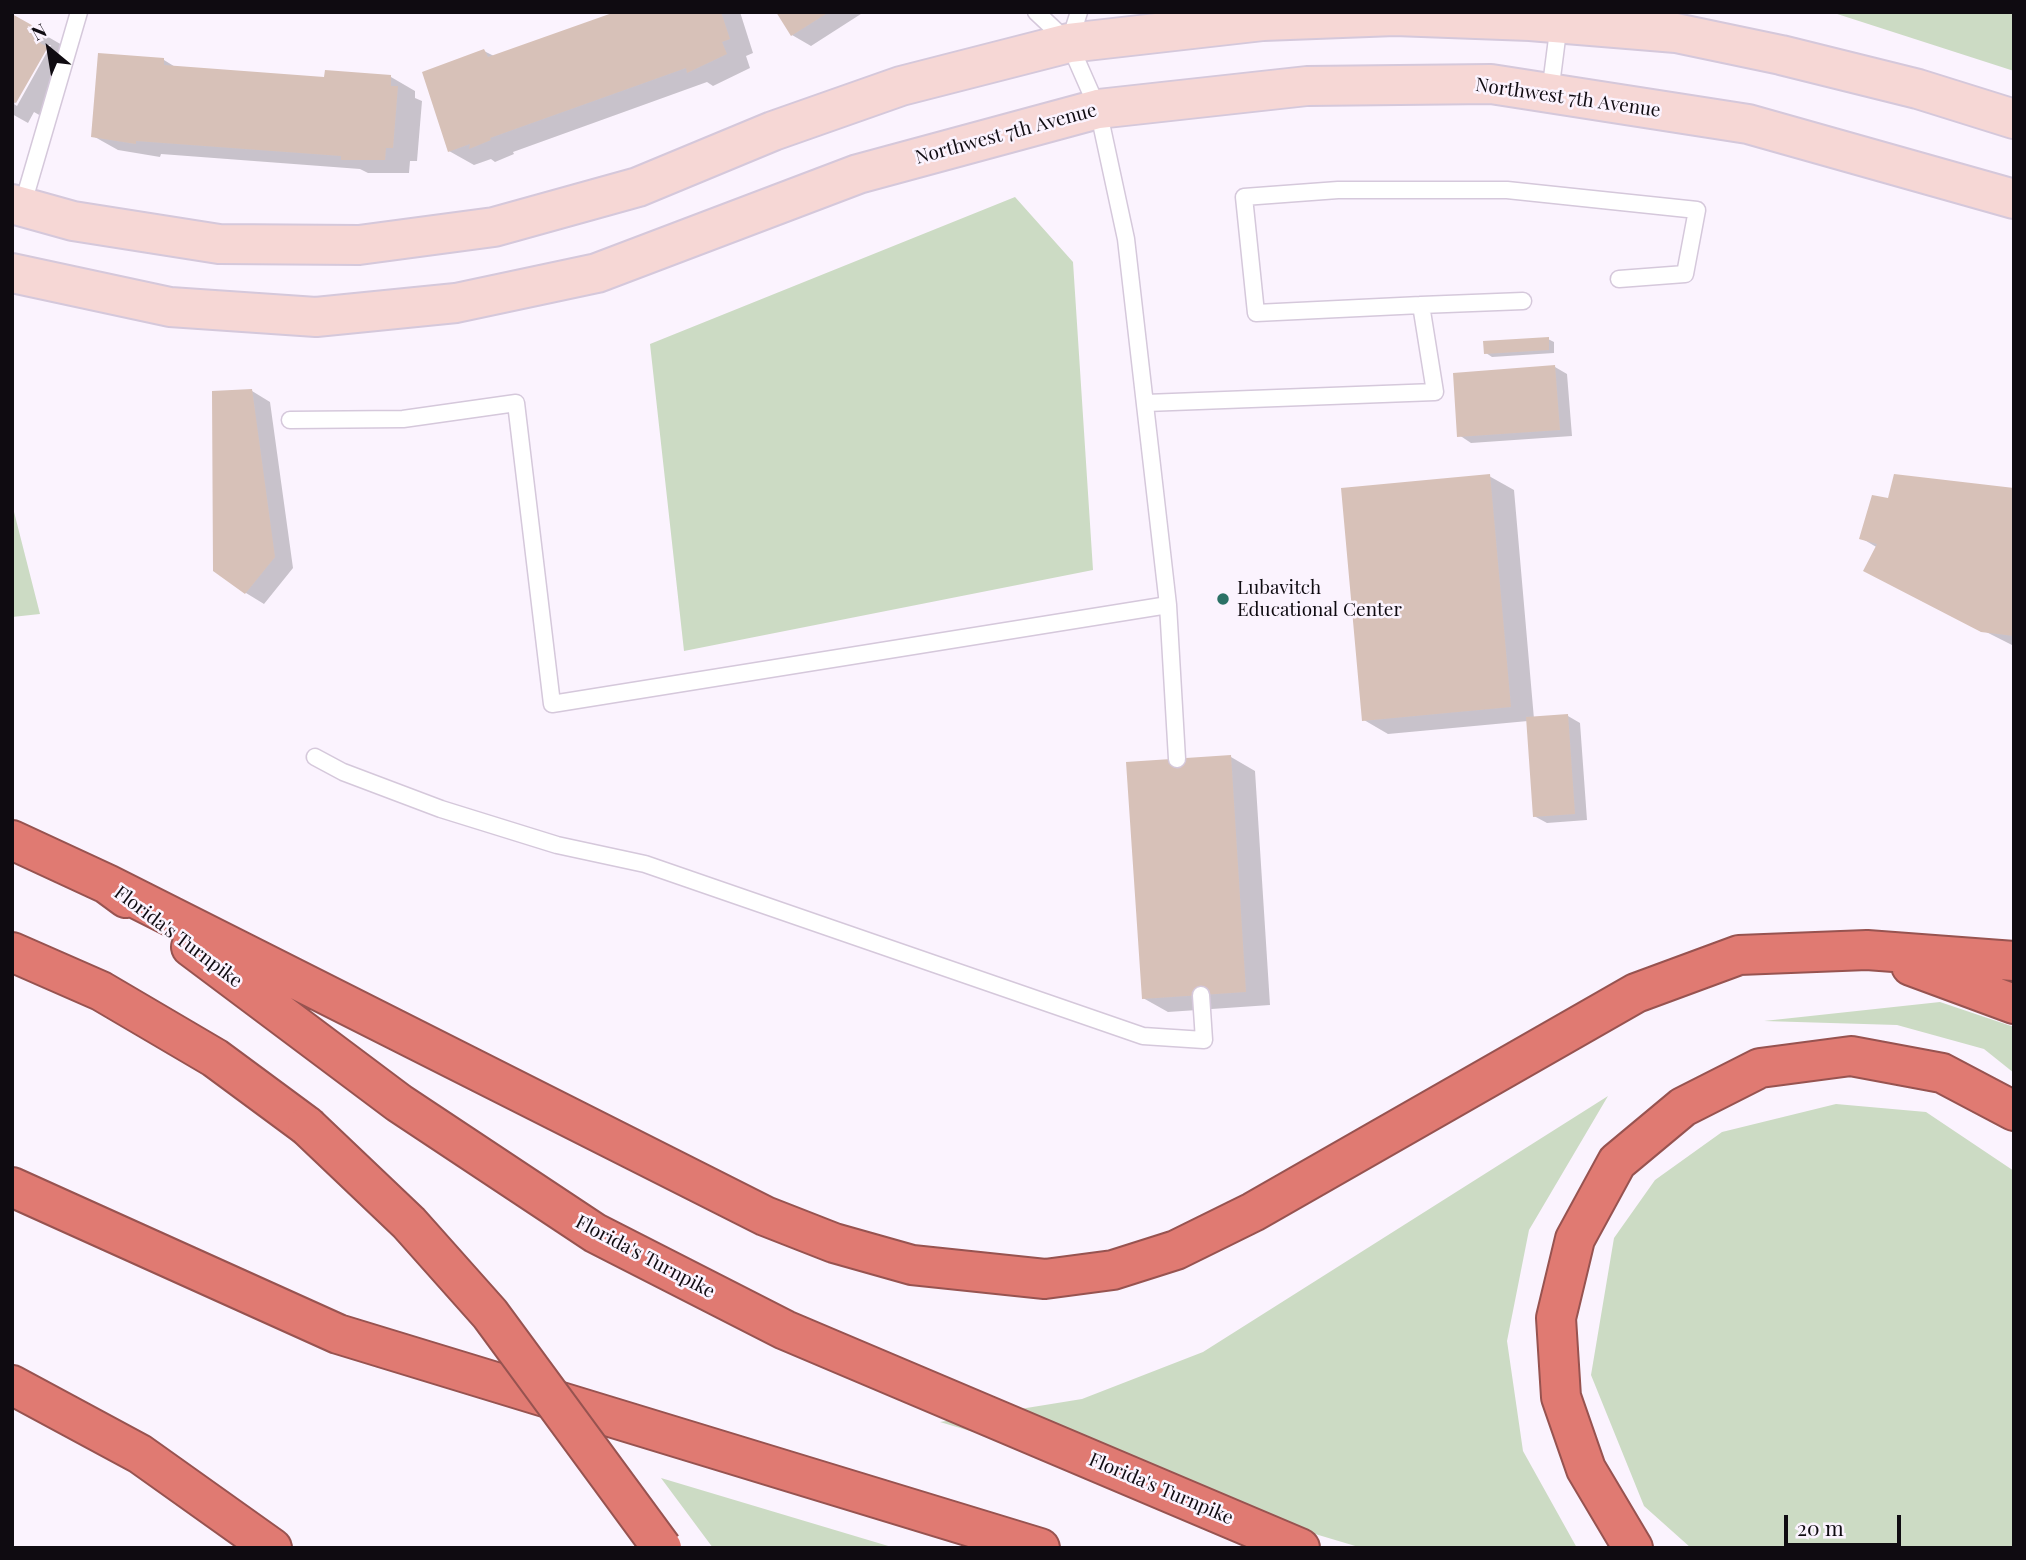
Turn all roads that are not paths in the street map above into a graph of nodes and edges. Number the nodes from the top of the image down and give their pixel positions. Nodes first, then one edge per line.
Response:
1 (79, 12) edge
2 (1036, 12) edge
3 (1559, 18) edge
4 (1074, 28) edge
5 (1550, 93) junction
6 (1098, 108) junction
7 (2014, 119) edge
8 (2014, 199) edge
9 (17, 206) edge
10 (12, 273) edge
11 (1619, 279) dead end
12 (1523, 300) dead end
13 (1421, 305) junction
14 (1146, 404) junction
15 (290, 420) dead end
16 (1168, 605) junction
17 (315, 757) dead end
18 (1177, 759) dead end
19 (12, 840) edge
20 (107, 884) junction
21 (1867, 950) junction
22 (12, 952) edge
23 (2014, 961) edge
24 (1201, 995) dead end
25 (2014, 1003) edge
26 (2014, 1111) edge
27 (12, 1187) edge
28 (12, 1385) edge
29 (272, 1548) edge
30 (662, 1548) edge
31 (1040, 1548) edge
32 (1300, 1548) edge
33 (1633, 1548) edge

1 - 9 lane
2 - 4 lane
3 - 4 street
3 - 5 lane
3 - 7 street
4 - 6 lane
4 - 9 street
5 - 6 street, Northwest 7th Avenue
5 - 8 street, Northwest 7th Avenue
6 - 10 street, Northwest 7th Avenue
6 - 14 lane
11 - 13 lane
12 - 13 lane
13 - 14 lane
14 - 16 lane
15 - 16 lane
16 - 18 lane
17 - 24 lane
19 - 20 highway, Florida's Turnpike
20 - 21 highway
20 - 32 highway, Florida's Turnpike
21 - 23 highway
21 - 25 highway
22 - 30 highway, bridge
26 - 33 highway
27 - 31 highway
28 - 29 highway

